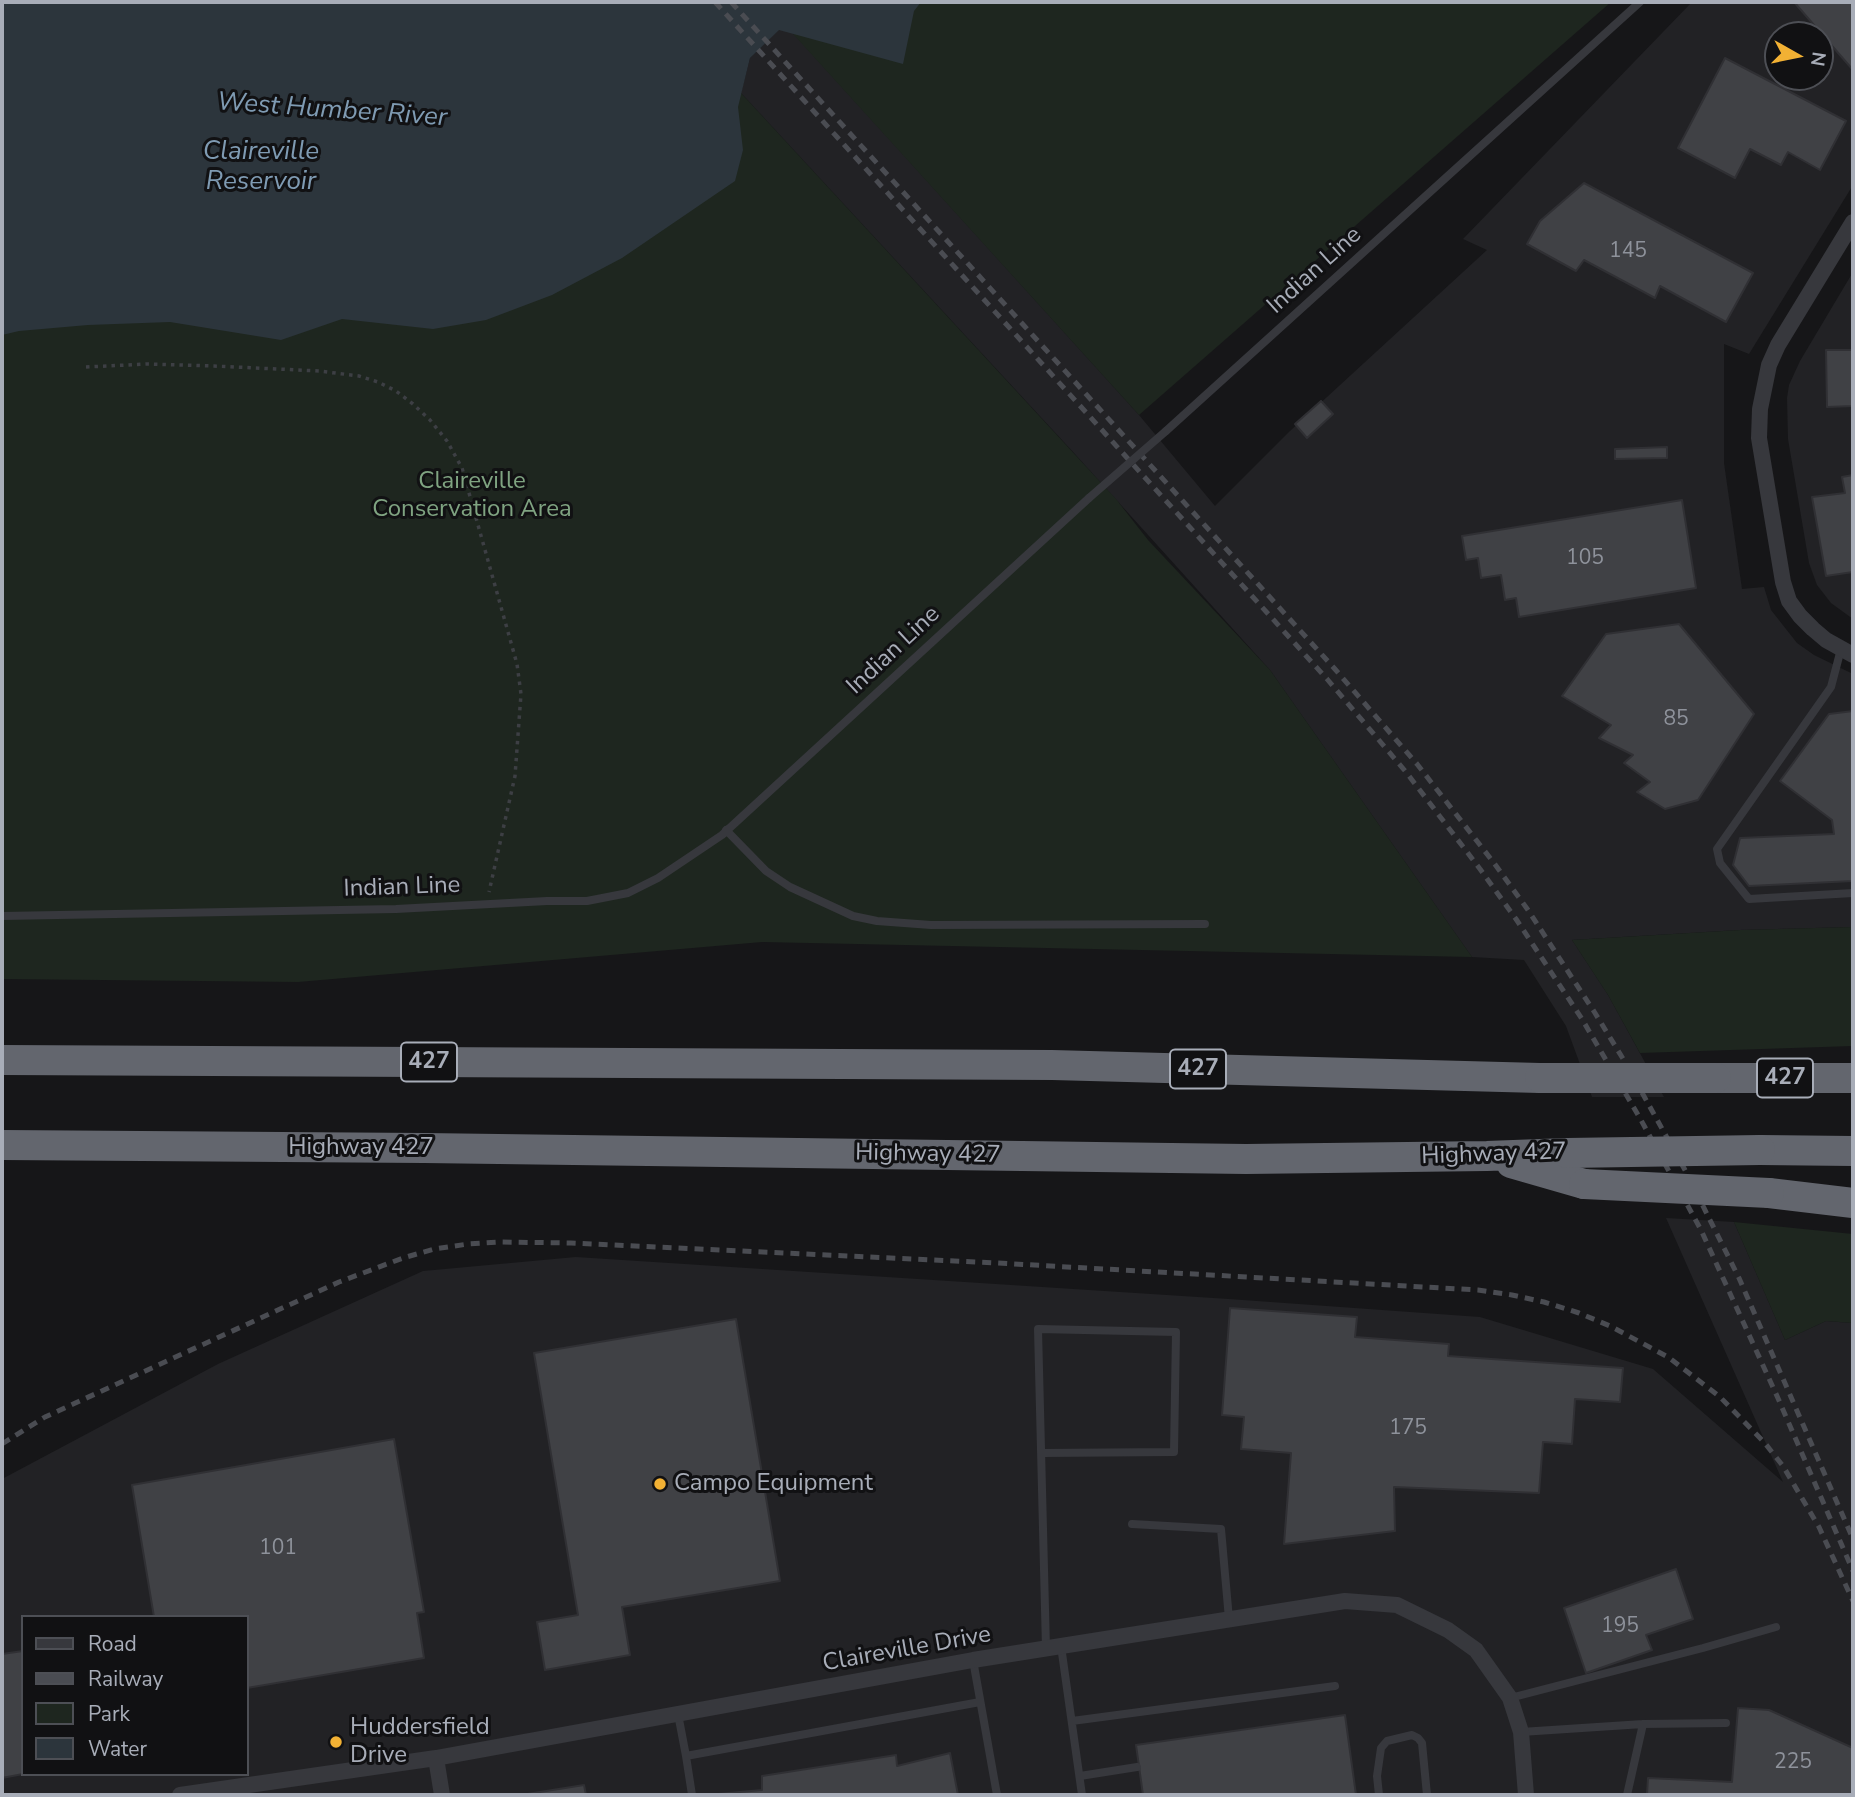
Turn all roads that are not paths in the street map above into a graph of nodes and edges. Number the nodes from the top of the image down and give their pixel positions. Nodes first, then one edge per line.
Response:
1 (1640, 2) edge
2 (1852, 227) edge
3 (1847, 652) edge
4 (726, 830) junction
5 (1853, 893) edge
6 (2, 916) edge
7 (1205, 924) dead end
8 (2, 1060) edge
9 (1853, 1078) edge
10 (2, 1145) edge
11 (1853, 1151) edge
12 (1487, 1156) junction
13 (1853, 1203) edge
14 (1042, 1453) junction
15 (1132, 1524) dead end
16 (1229, 1620) junction
17 (1776, 1628) dead end
18 (1054, 1647) junction
19 (973, 1660) junction
20 (1335, 1686) dead end
21 (1510, 1698) junction
22 (981, 1702) junction
23 (678, 1714) junction
24 (1072, 1721) junction
25 (1726, 1723) dead end
26 (1643, 1724) junction
27 (1521, 1732) junction
28 (686, 1756) junction
29 (436, 1758) junction
30 (1137, 1767) dead end
31 (1080, 1776) junction
32 (257, 1790) edge
33 (180, 1795) edge
34 (443, 1795) edge
35 (692, 1795) edge
36 (997, 1795) edge
37 (1083, 1795) edge
38 (1379, 1795) edge
39 (1427, 1795) edge
40 (1526, 1795) edge
41 (1627, 1795) edge

1 - 4 lane, Indian Line, bridge
2 - 3 street
3 - 5 lane
4 - 6 lane, Indian Line
4 - 7 lane
8 - 9 highway, 427, bridge
10 - 12 highway, Highway 427
11 - 12 highway, Highway 427, bridge
12 - 13 highway, bridge
14 - 14 lane
14 - 18 lane
15 - 16 lane
16 - 18 street, Claireville Drive
16 - 21 street, Claireville Drive
17 - 21 lane
18 - 19 street, Claireville Drive
18 - 24 lane
19 - 22 lane
19 - 23 street, Claireville Drive
20 - 24 lane
21 - 27 street, Claireville Drive
22 - 28 lane
22 - 36 lane
23 - 28 lane
23 - 29 street, Claireville Drive
24 - 31 lane
25 - 26 lane
26 - 27 lane
26 - 41 lane
27 - 40 street, Claireville Drive
28 - 35 lane
29 - 32 street, Claireville Drive
29 - 34 street
30 - 31 lane
31 - 37 lane
32 - 33 street, Claireville Drive
38 - 39 lane

